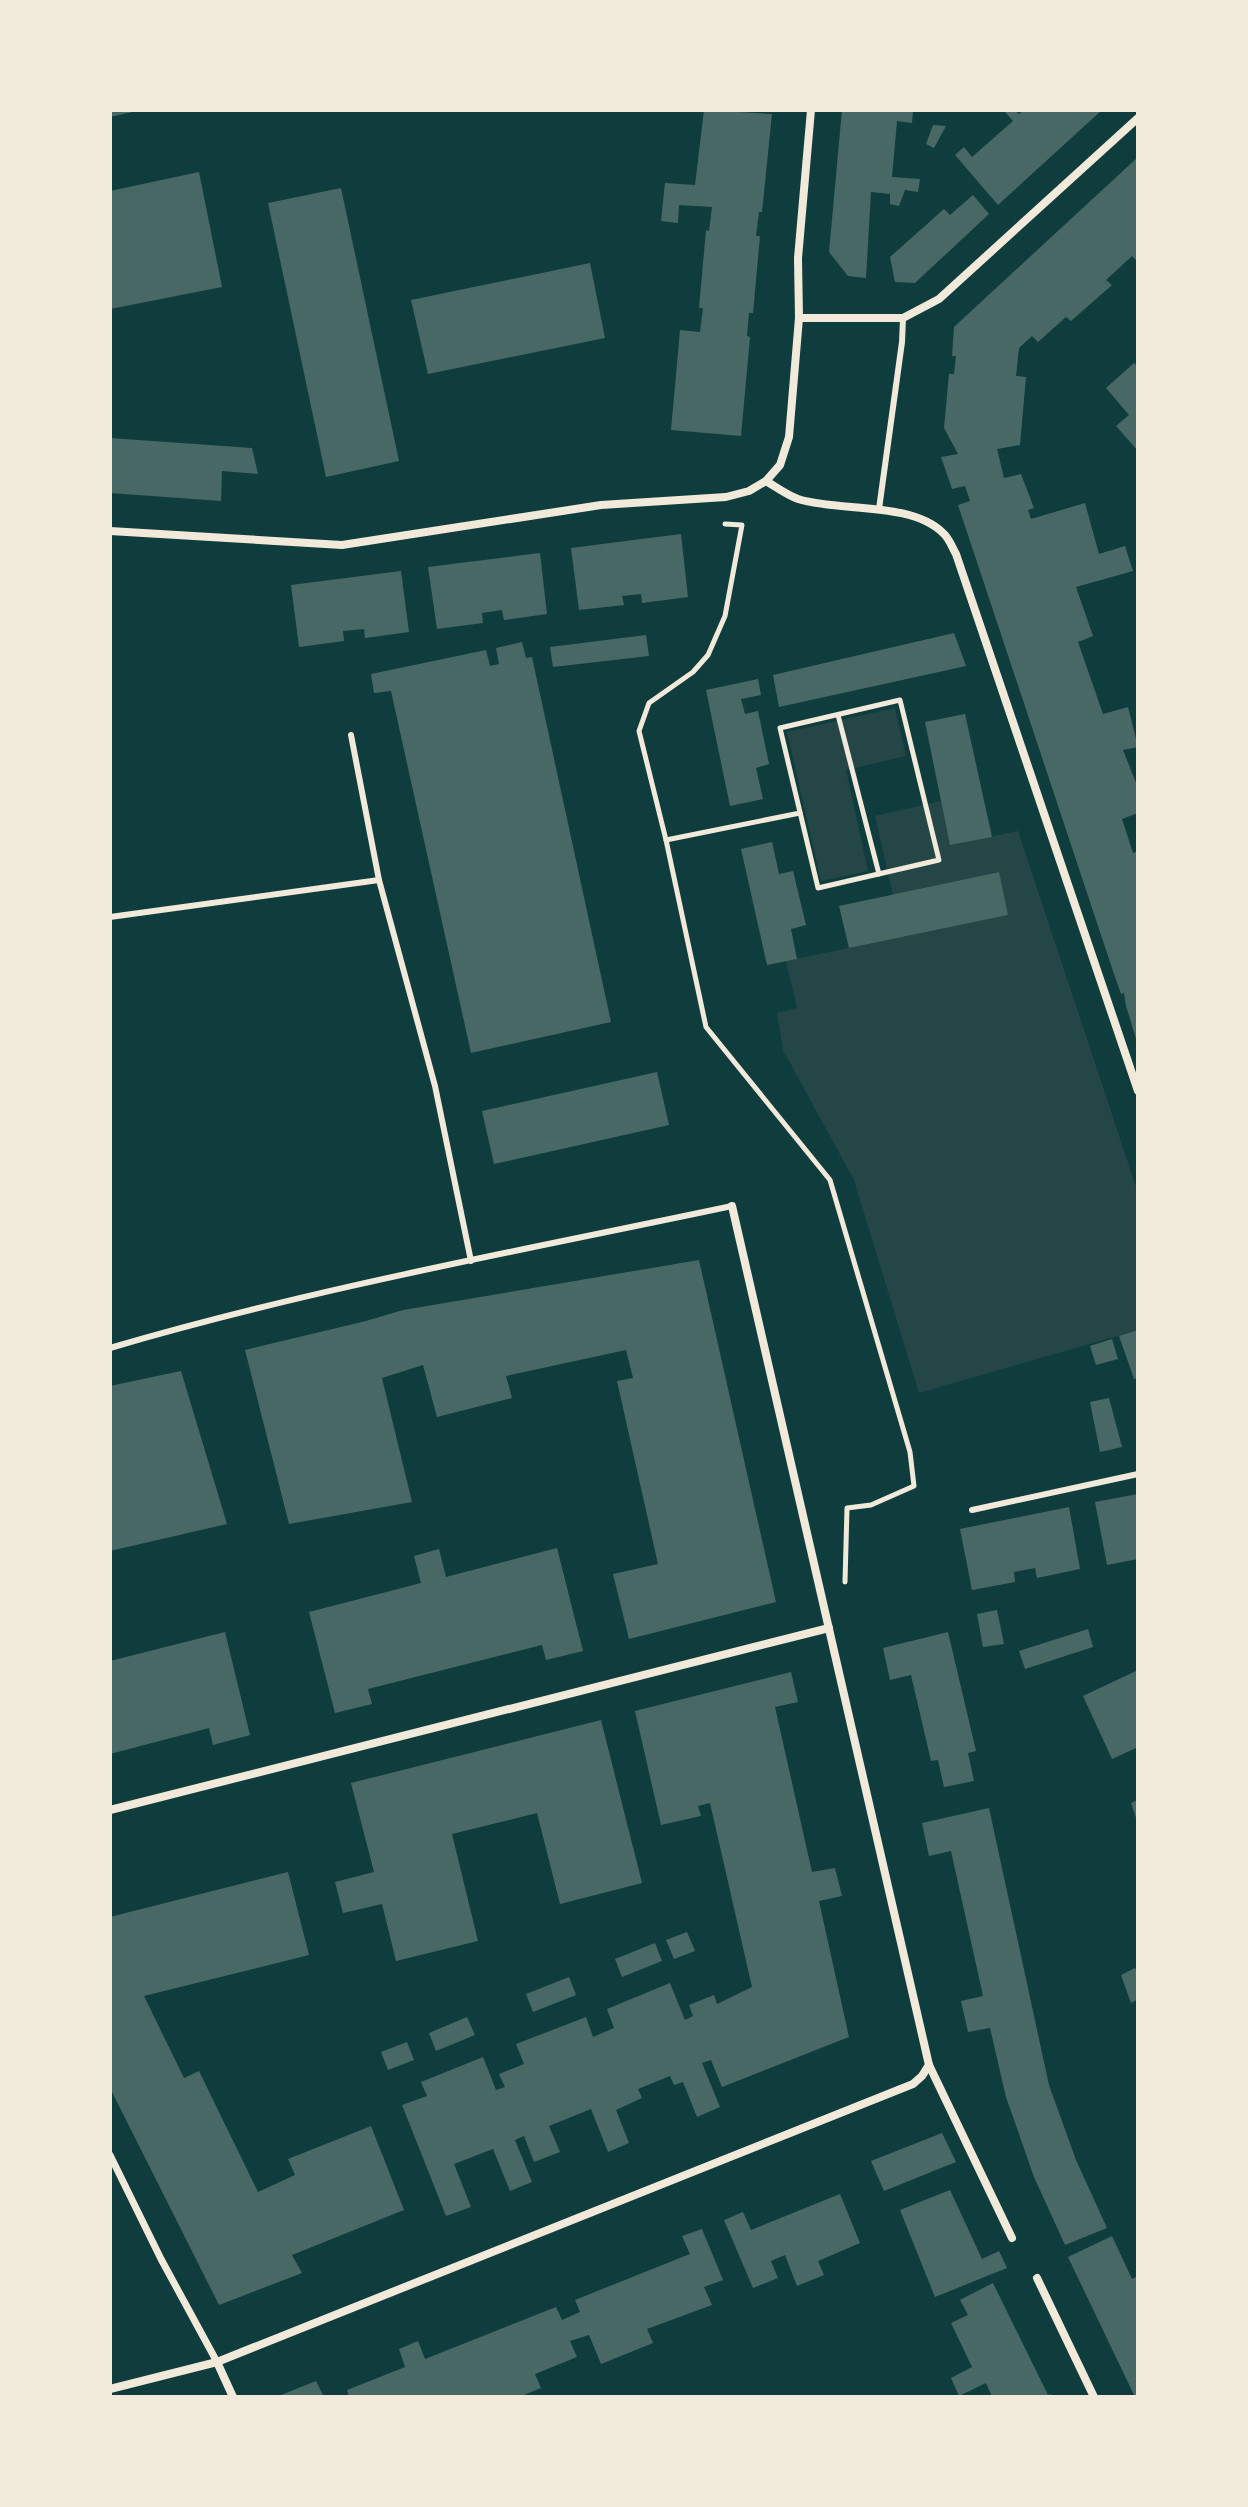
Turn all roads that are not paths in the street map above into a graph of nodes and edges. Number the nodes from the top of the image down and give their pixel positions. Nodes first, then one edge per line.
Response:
1 (811, 110) edge
2 (1138, 118) edge
3 (799, 318) junction
4 (903, 318) junction
5 (766, 481) junction
6 (879, 509) junction
7 (110, 531) edge
8 (351, 735) dead end
9 (379, 880) junction
10 (110, 917) edge
11 (1138, 1091) edge
12 (732, 1206) joint
13 (471, 1261) junction
14 (110, 1348) edge
15 (1138, 1474) edge
16 (972, 1510) dead end
17 (829, 1628) junction
18 (110, 1810) edge
19 (929, 2065) junction
20 (110, 2155) edge
21 (1012, 2238) dead end
22 (1037, 2278) dead end
23 (217, 2362) junction
24 (110, 2389) edge
25 (233, 2397) edge
26 (1094, 2397) edge

1 - 3 street
2 - 4 street
3 - 4 street
3 - 5 street
4 - 6 lane
5 - 6 street
5 - 7 street
6 - 11 street
8 - 9 lane
9 - 10 lane
9 - 13 lane
12 - 13 lane
12 - 17 street
13 - 14 lane
15 - 16 lane
17 - 18 street
17 - 19 street
19 - 21 street
19 - 23 street
20 - 23 street
22 - 26 street
23 - 24 street
23 - 25 street

